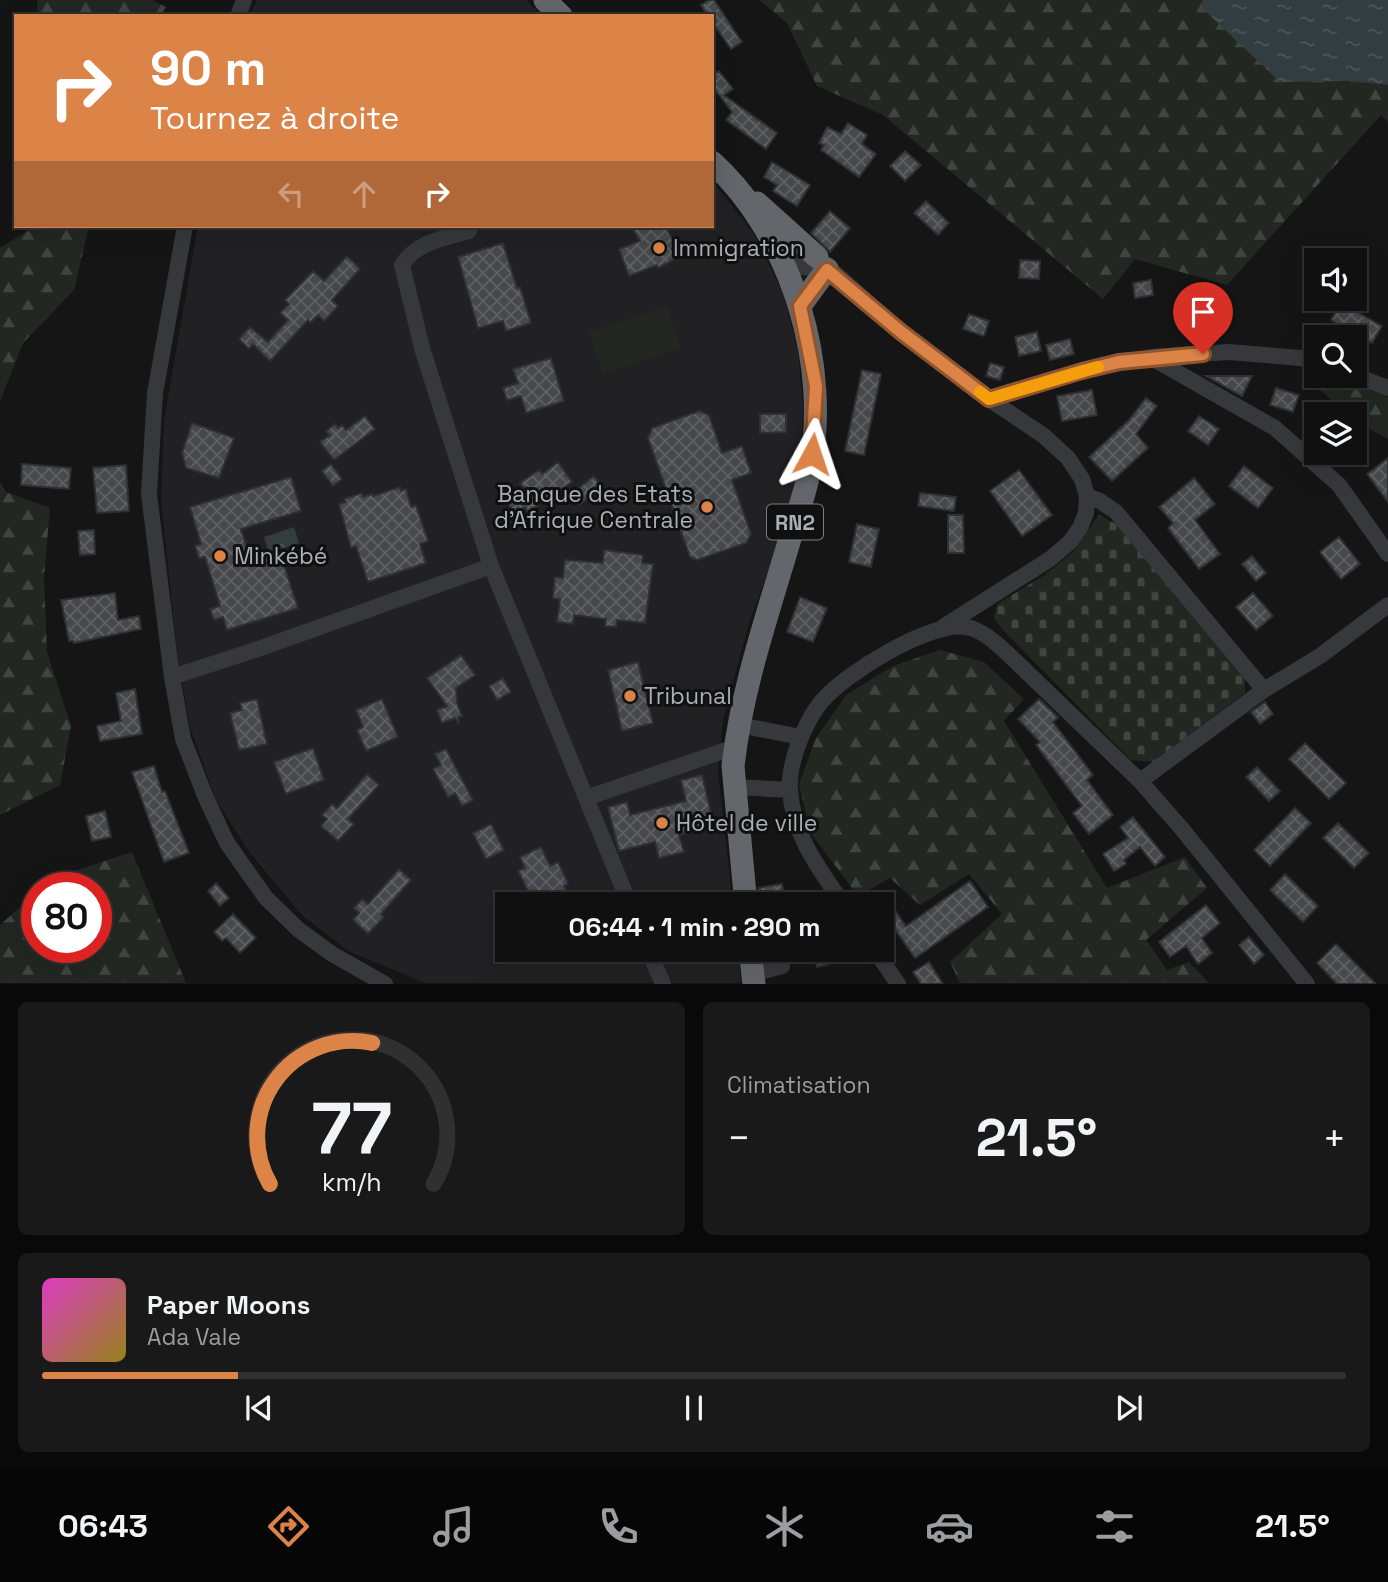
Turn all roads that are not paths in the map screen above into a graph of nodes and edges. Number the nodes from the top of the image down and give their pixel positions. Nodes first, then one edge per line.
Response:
1 (545, 0) edge
2 (559, 14) edge
3 (714, 164) edge
4 (735, 183) junction
5 (185, 228) edge
6 (469, 231) dead end
7 (780, 257) junction
8 (824, 266) junction
9 (800, 306) junction
10 (1151, 357) junction
11 (1304, 359) edge
12 (1367, 380) edge
13 (1388, 388) edge
14 (989, 399) junction
15 (1087, 496) junction
16 (1388, 554) edge
17 (491, 566) junction
18 (1388, 606) edge
19 (940, 629) junction
20 (172, 677) junction
21 (1264, 690) junction
22 (737, 736) junction
23 (801, 737) junction
24 (1140, 781) junction
25 (736, 787) junction
26 (790, 790) junction
27 (586, 798) junction
28 (625, 892) edge
29 (745, 892) edge
30 (836, 892) edge
31 (653, 962) edge
32 (782, 962) edge
33 (883, 962) edge
34 (753, 979) edge
35 (661, 982) edge
36 (385, 984) edge
37 (898, 984) edge
38 (1307, 984) edge

1 - 2 highway
3 - 4 highway, RN2
4 - 7 highway, RN2
4 - 8 highway
5 - 20 street
6 - 17 street
7 - 8 street
7 - 9 highway, RN2
8 - 9 highway
8 - 14 street
9 - 22 highway, RN2
10 - 11 street
10 - 14 street
10 - 16 street
12 - 13 street
14 - 15 street
15 - 19 street
15 - 21 street
17 - 20 street
17 - 27 street
18 - 21 street
19 - 23 street
19 - 24 street
20 - 36 street
21 - 24 street
22 - 23 street
22 - 25 highway, RN2
22 - 27 street
23 - 26 street
24 - 38 street
25 - 26 street
25 - 29 highway, RN2
26 - 30 street
27 - 28 street
31 - 35 street
32 - 34 street
33 - 37 street

